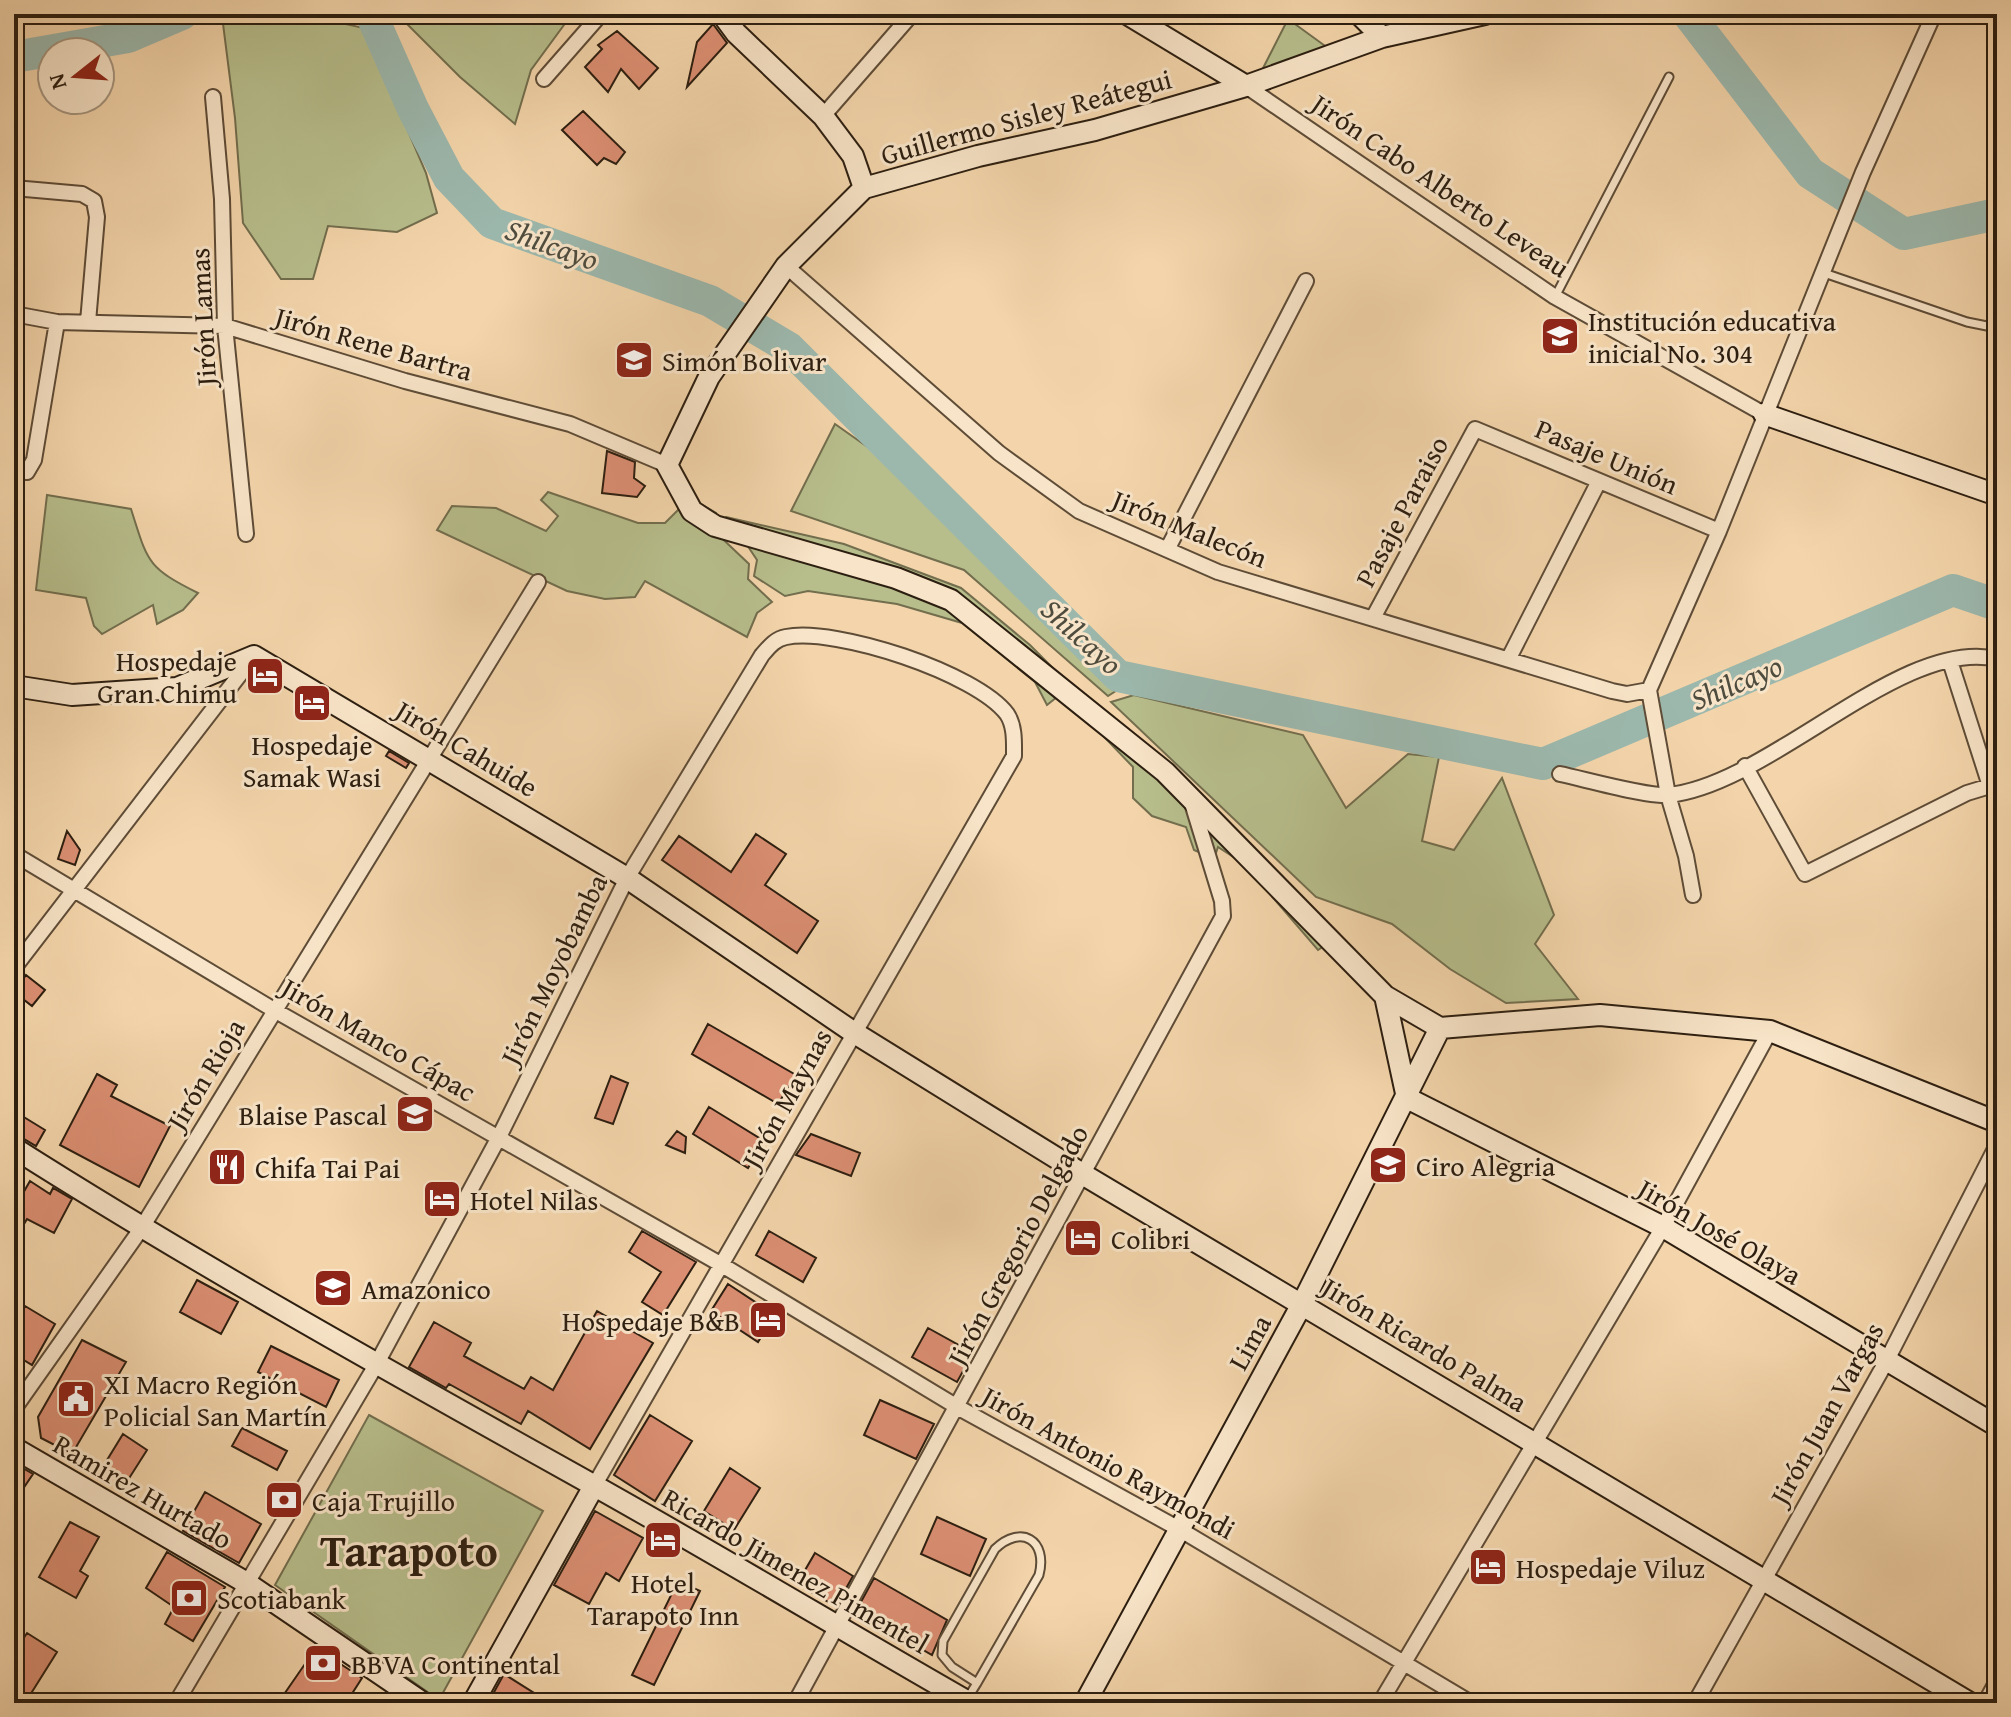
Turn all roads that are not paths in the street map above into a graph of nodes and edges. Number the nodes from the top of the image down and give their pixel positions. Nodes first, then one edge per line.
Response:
1 (601, 14) edge
2 (722, 14) edge
3 (912, 14) edge
4 (1127, 14) edge
5 (1359, 14) edge
6 (1485, 14) edge
7 (1934, 14) edge
8 (1382, 37) junction
9 (1669, 77) dead end
10 (544, 79) dead end
11 (1246, 86) junction
12 (213, 97) dead end
13 (823, 116) junction
14 (14, 188) edge
15 (864, 188) junction
16 (786, 266) junction
17 (1824, 273) junction
18 (1306, 281) dead end
19 (1555, 297) junction
20 (14, 314) edge
21 (57, 322) junction
22 (88, 322) junction
23 (225, 326) junction
24 (1997, 328) edge
25 (1764, 414) junction
26 (1475, 429) joint
27 (667, 465) junction
28 (20, 472) edge
29 (1599, 481) junction
30 (1997, 495) edge
31 (1719, 531) junction
32 (246, 534) dead end
33 (1168, 548) junction
34 (538, 582) dead end
35 (1373, 618) junction
36 (254, 656) junction
37 (1509, 658) junction
38 (1997, 659) edge
39 (1950, 661) junction
40 (14, 686) edge
41 (1649, 690) junction
42 (1015, 734) joint
43 (431, 759) junction
44 (1745, 766) junction
45 (1560, 774) dead end
46 (1667, 787) junction
47 (1191, 799) junction
48 (14, 854) edge
49 (627, 878) junction
50 (77, 891) junction
51 (1693, 895) dead end
52 (14, 968) edge
53 (1385, 996) junction
54 (274, 1010) junction
55 (1440, 1028) junction
56 (1770, 1031) junction
57 (853, 1032) junction
58 (1407, 1098) junction
59 (1997, 1122) edge
60 (499, 1137) junction
61 (1997, 1145) edge
62 (14, 1148) edge
63 (1084, 1175) junction
64 (1663, 1227) junction
65 (141, 1229) junction
66 (722, 1265) junction
67 (1302, 1304) junction
68 (1887, 1360) junction
69 (376, 1365) junction
70 (959, 1408) junction
71 (14, 1409) edge
72 (1997, 1426) edge
73 (1536, 1443) junction
74 (14, 1448) edge
75 (594, 1486) junction
76 (1179, 1529) junction
77 (1762, 1581) junction
78 (245, 1582) junction
79 (836, 1626) junction
80 (1401, 1663) junction
81 (1997, 1681) edge
82 (977, 1683) junction
83 (968, 1702) edge
84 (176, 1703) edge
85 (423, 1703) edge
86 (473, 1703) edge
87 (795, 1703) edge
88 (1085, 1703) edge
89 (1380, 1703) edge
90 (1471, 1703) edge
91 (1695, 1703) edge
92 (1970, 1703) edge
93 (1985, 1703) edge

1 - 10 street
2 - 13 street
3 - 13 street
4 - 11 street, Jirón Cabo Alberto Leveau
5 - 8 street
6 - 8 street, Guillermo Sisley Reátegui
7 - 17 street
8 - 11 street, Guillermo Sisley Reátegui
9 - 19 lane
11 - 15 street, Guillermo Sisley Reátegui
11 - 19 street, Jirón Cabo Alberto Leveau
12 - 23 street, Jirón Lamas
13 - 15 street
14 - 22 street
15 - 16 street, Guillermo Sisley Reátegui
16 - 27 street, Guillermo Sisley Reátegui
16 - 33 street, Jirón Malecón
17 - 24 lane
17 - 25 street
18 - 33 street
19 - 25 street, Jirón Cabo Alberto Leveau
20 - 21 street, Jirón Rene Bartra
21 - 22 street, Jirón Rene Bartra
21 - 28 street
22 - 23 street, Jirón Rene Bartra
23 - 27 street, Jirón Rene Bartra
23 - 32 street, Jirón Lamas
25 - 30 street, Jirón Cabo Alberto Leveau
25 - 31 street
26 - 29 street, Pasaje Unión
26 - 35 street, Pasaje Paraiso
27 - 47 street
29 - 31 street, Pasaje Unión
29 - 37 street
31 - 41 street
33 - 35 street, Jirón Malecón
34 - 43 street, Jirón Rioja
35 - 37 street, Jirón Malecón
36 - 40 street
36 - 43 street, Jirón Cahuide
36 - 50 street
37 - 41 street, Jirón Malecón
38 - 39 street
39 - 44 street
39 - 44 street
41 - 46 street
42 - 49 street, Jirón Moyobamba
42 - 57 street, Jirón Maynas
43 - 49 street, Jirón Cahuide
43 - 54 street, Jirón Rioja
44 - 46 street
45 - 46 street
46 - 51 street
47 - 53 street
47 - 63 street, Jirón Gregorio Delgado
48 - 50 street, Jirón Manco Cápac
49 - 57 street, Jirón Cahuide
49 - 60 street, Jirón Moyobamba
50 - 52 street
50 - 54 street, Jirón Manco Cápac
53 - 55 street
53 - 58 street
54 - 60 street, Jirón Manco Cápac
54 - 65 street, Jirón Rioja
55 - 56 street
55 - 58 street, Lima
56 - 59 street
56 - 64 street
57 - 63 street, Jirón Ricardo Palma
57 - 66 street, Jirón Maynas
58 - 64 street, Jirón José Olaya
58 - 67 street, Lima
60 - 66 street, Jirón Manco Cápac
60 - 69 street, Jirón Moyobamba
61 - 68 street, Jirón Juan Vargas
62 - 65 street, Ricardo Jimenez Pimentel
63 - 67 street, Jirón Ricardo Palma
63 - 70 street, Jirón Gregorio Delgado
64 - 68 street, Jirón José Olaya
64 - 73 street
65 - 69 street, Ricardo Jimenez Pimentel
65 - 71 street, Jirón Rioja
66 - 70 street, Jirón Antonio Raymondi
66 - 75 street, Jirón Maynas
67 - 73 street, Jirón Ricardo Palma
67 - 76 street, Lima
68 - 72 street, Jirón José Olaya
68 - 77 street, Jirón Juan Vargas
69 - 75 street, Ricardo Jimenez Pimentel
69 - 78 street, Jirón Moyobamba
70 - 76 street, Jirón Antonio Raymondi
70 - 79 street, Jirón Gregorio Delgado
73 - 77 street, Jirón Ricardo Palma
73 - 80 street
74 - 78 street, Ramirez Hurtado
75 - 79 street, Ricardo Jimenez Pimentel
75 - 86 street
76 - 80 street, Jirón Antonio Raymondi
76 - 88 street, Lima
77 - 91 street, Jirón Juan Vargas
77 - 92 street, Jirón Ricardo Palma
78 - 84 street, Jirón Moyobamba
78 - 85 street, Ramirez Hurtado
79 - 83 street, Ricardo Jimenez Pimentel
79 - 87 street, Jirón Gregorio Delgado
80 - 89 street
80 - 90 street, Jirón Antonio Raymondi
81 - 93 street
82 - 82 lane
82 - 83 lane

